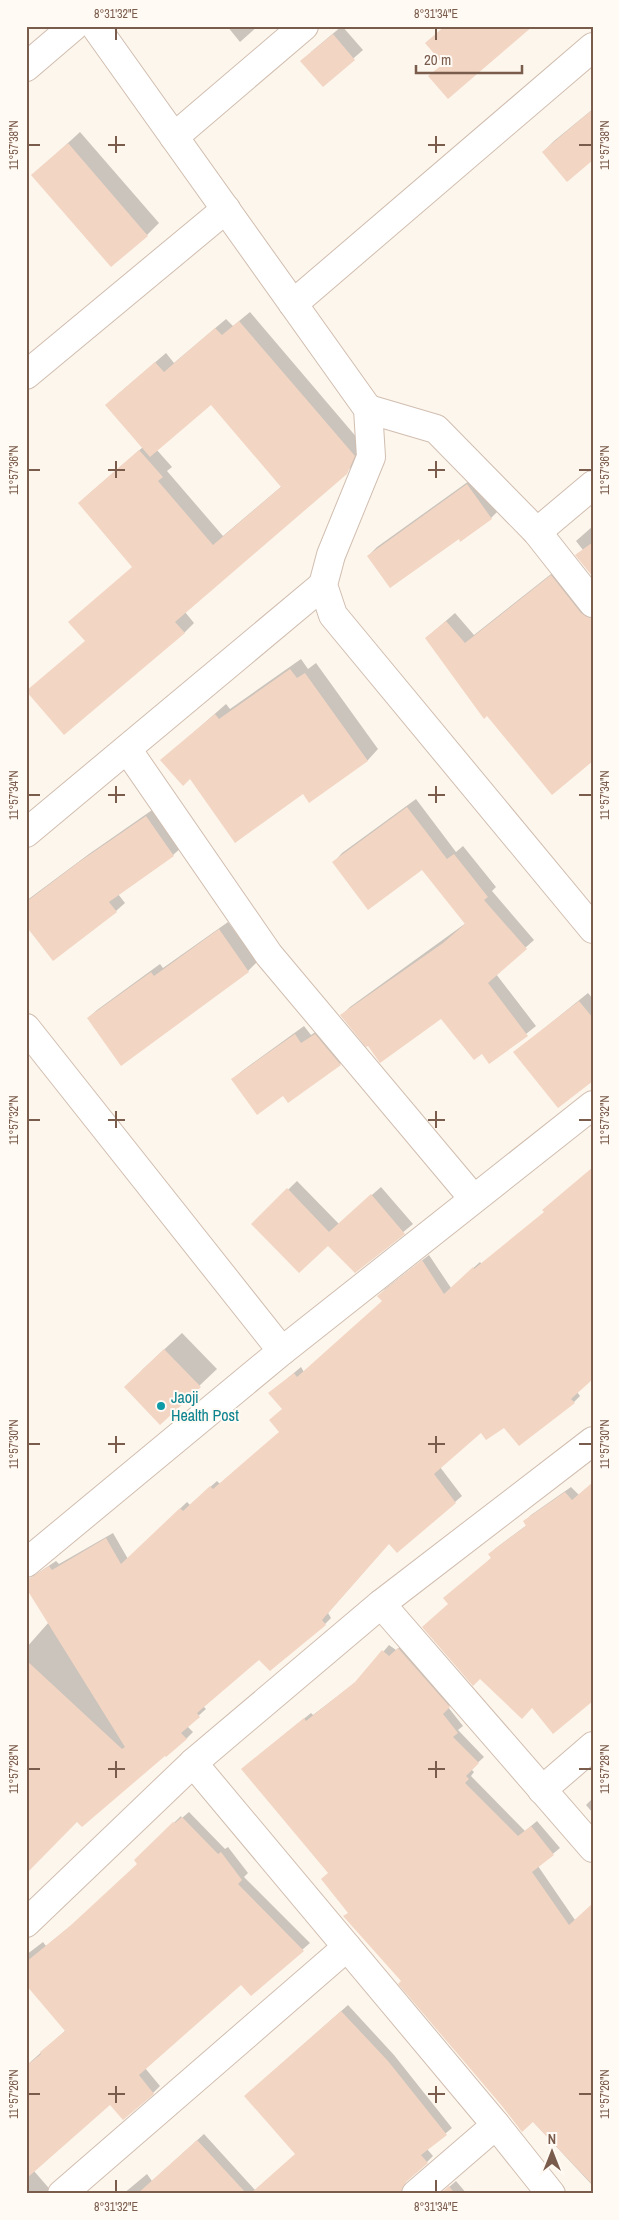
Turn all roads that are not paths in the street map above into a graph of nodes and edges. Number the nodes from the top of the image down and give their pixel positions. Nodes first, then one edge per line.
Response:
1 (74, 26) edge
2 (95, 26) edge
3 (304, 26) edge
4 (593, 47) edge
5 (26, 67) edge
6 (174, 137) junction
7 (226, 209) junction
8 (294, 304) junction
9 (26, 375) edge
10 (368, 409) junction
11 (593, 485) edge
12 (537, 532) junction
13 (323, 586) junction
14 (593, 603) edge
15 (127, 749) junction
16 (26, 833) edge
17 (593, 929) edge
18 (26, 1028) edge
19 (593, 1105) edge
20 (473, 1198) junction
21 (282, 1351) junction
22 (593, 1441) edge
23 (26, 1563) edge
24 (381, 1604) junction
25 (593, 1746) edge
26 (193, 1763) junction
27 (542, 1790) junction
28 (593, 1848) edge
29 (30, 1914) edge
30 (347, 1947) junction
31 (496, 2125) junction
32 (62, 2194) edge
33 (416, 2194) edge
34 (551, 2194) edge

1 - 5 street
2 - 6 street
3 - 6 street
4 - 8 street
6 - 7 street
7 - 8 street
7 - 9 street
8 - 10 street
10 - 12 street
10 - 13 street
11 - 12 street
12 - 14 street
13 - 15 street
13 - 17 street
15 - 16 street
15 - 20 street
18 - 21 street
19 - 20 street
20 - 21 street
21 - 23 street
22 - 24 street
24 - 26 street
24 - 27 street
25 - 27 street
26 - 29 street
26 - 30 street
27 - 28 street
30 - 31 street
30 - 32 street
31 - 33 street
31 - 34 street

